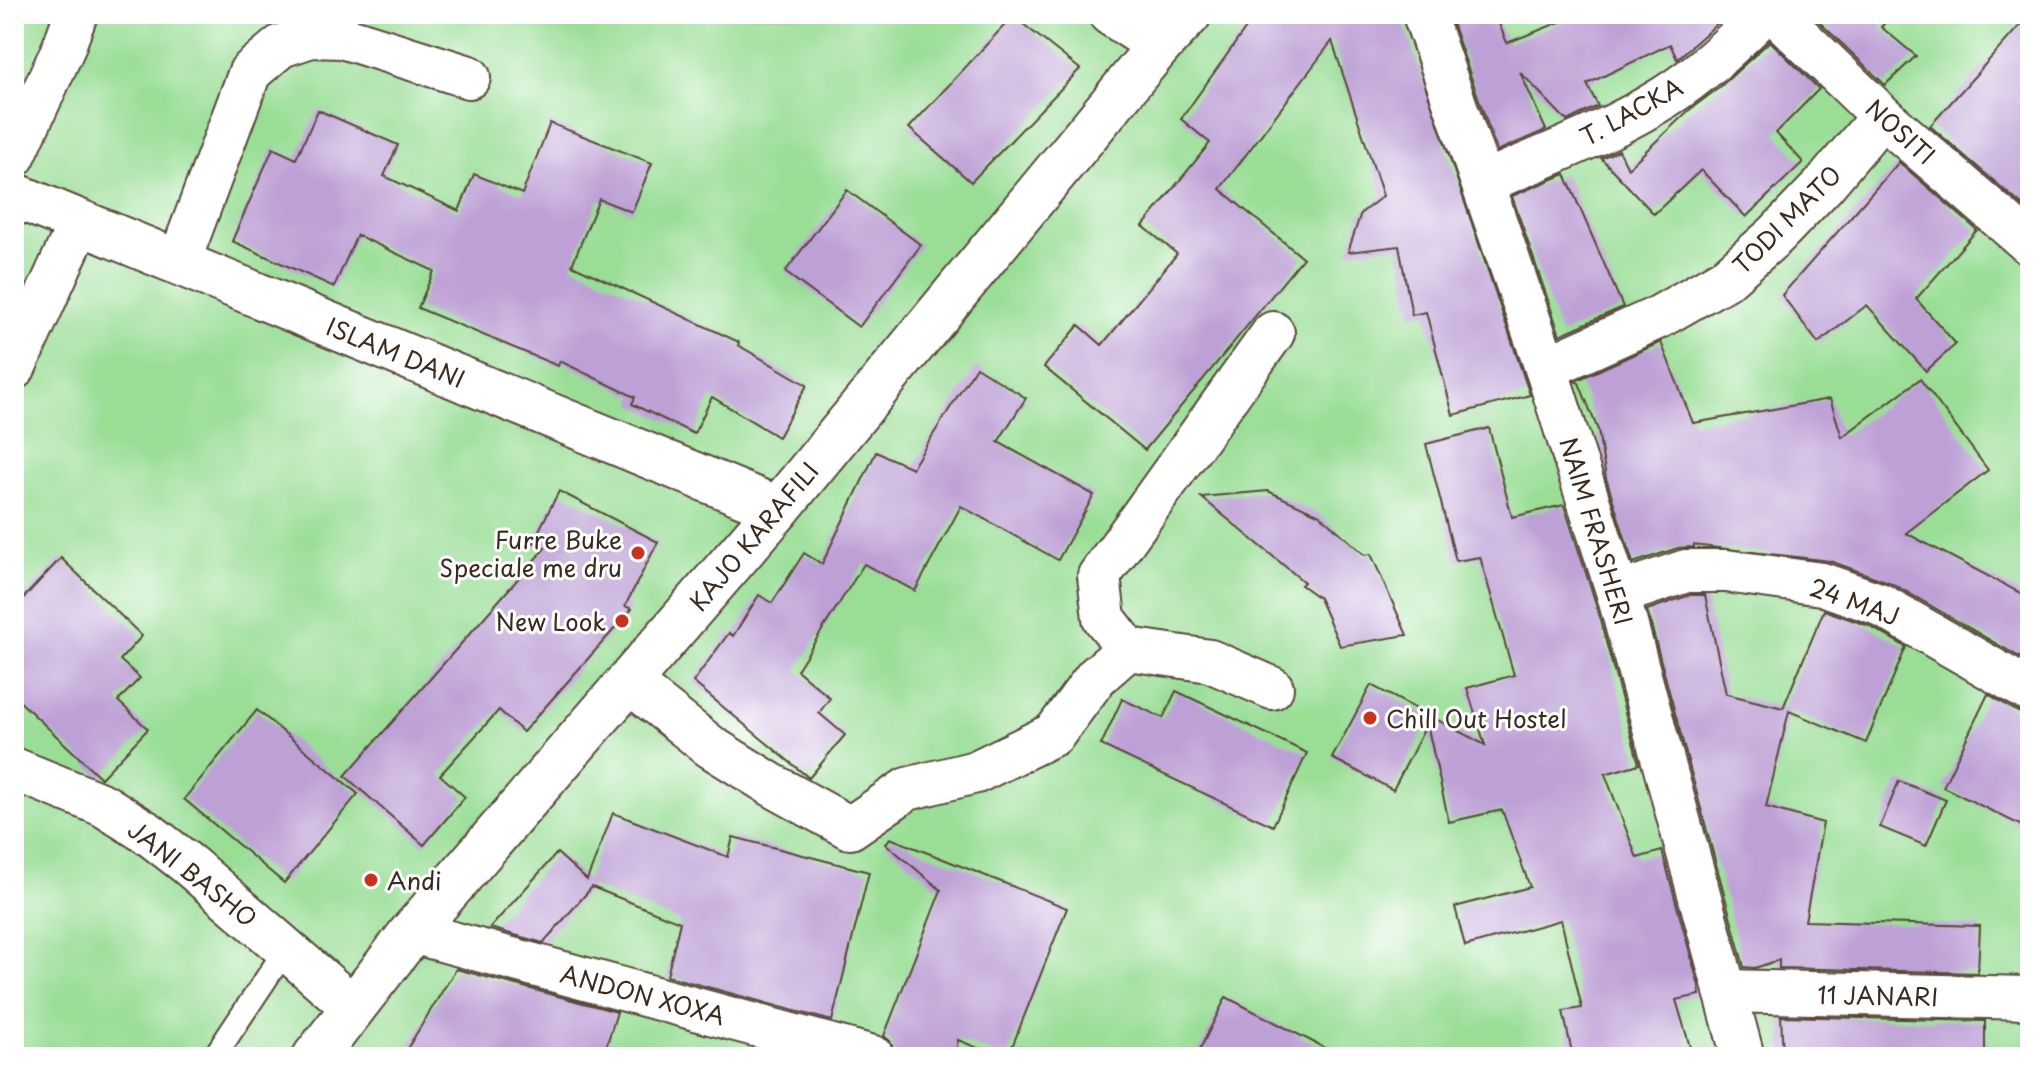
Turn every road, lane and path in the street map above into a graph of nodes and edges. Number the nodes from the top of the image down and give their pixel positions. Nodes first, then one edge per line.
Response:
1 (76, 14) edge
2 (1110, 14) edge
3 (1189, 14) edge
4 (1424, 14) edge
5 (1763, 14) edge
6 (1776, 14) edge
7 (1159, 46) junction
8 (469, 77) dead end
9 (1882, 116) junction
10 (14, 156) edge
11 (1483, 183) junction
12 (14, 195) edge
13 (80, 222) junction
14 (2030, 244) edge
15 (179, 262) junction
16 (1273, 333) dead end
17 (14, 368) edge
18 (1546, 368) junction
19 (778, 509) junction
20 (1618, 594) junction
21 (1128, 649) junction
22 (629, 682) junction
23 (1272, 688) dead end
24 (2030, 691) edge
25 (14, 769) edge
26 (412, 932) junction
27 (286, 949) junction
28 (1725, 991) junction
29 (2030, 998) edge
30 (353, 1007) junction
31 (214, 1057) edge
32 (315, 1057) edge
33 (873, 1057) edge
34 (1743, 1057) edge

1 - 10 street
2 - 7 street
3 - 7 main road, KAJO KARAFILI
4 - 11 street, NAIM FRASHERI
5 - 11 street, T. LACKA
6 - 9 street, NOSITI
7 - 19 main road, KAJO KARAFILI
8 - 15 street
9 - 14 street, NOSITI
9 - 18 street, TODI MATO
11 - 18 street, NAIM FRASHERI
12 - 13 main road, ISLAM DANI
13 - 15 main road, ISLAM DANI
13 - 17 street
15 - 19 main road, ISLAM DANI
16 - 21 street
18 - 20 street, NAIM FRASHERI
19 - 22 main road, KAJO KARAFILI
20 - 24 street, 24 MAJ
20 - 28 street, NAIM FRASHERI
21 - 22 street
21 - 23 street
22 - 26 main road, KAJO KARAFILI
25 - 27 street, JANI BASHO
26 - 30 main road, KAJO KARAFILI
26 - 33 street, ANDON XOXA
27 - 30 street, JANI BASHO
27 - 31 lane
28 - 29 street, 11 JANARI
28 - 34 street, NAIM FRASHERI
30 - 32 main road, KAJO KARAFILI

